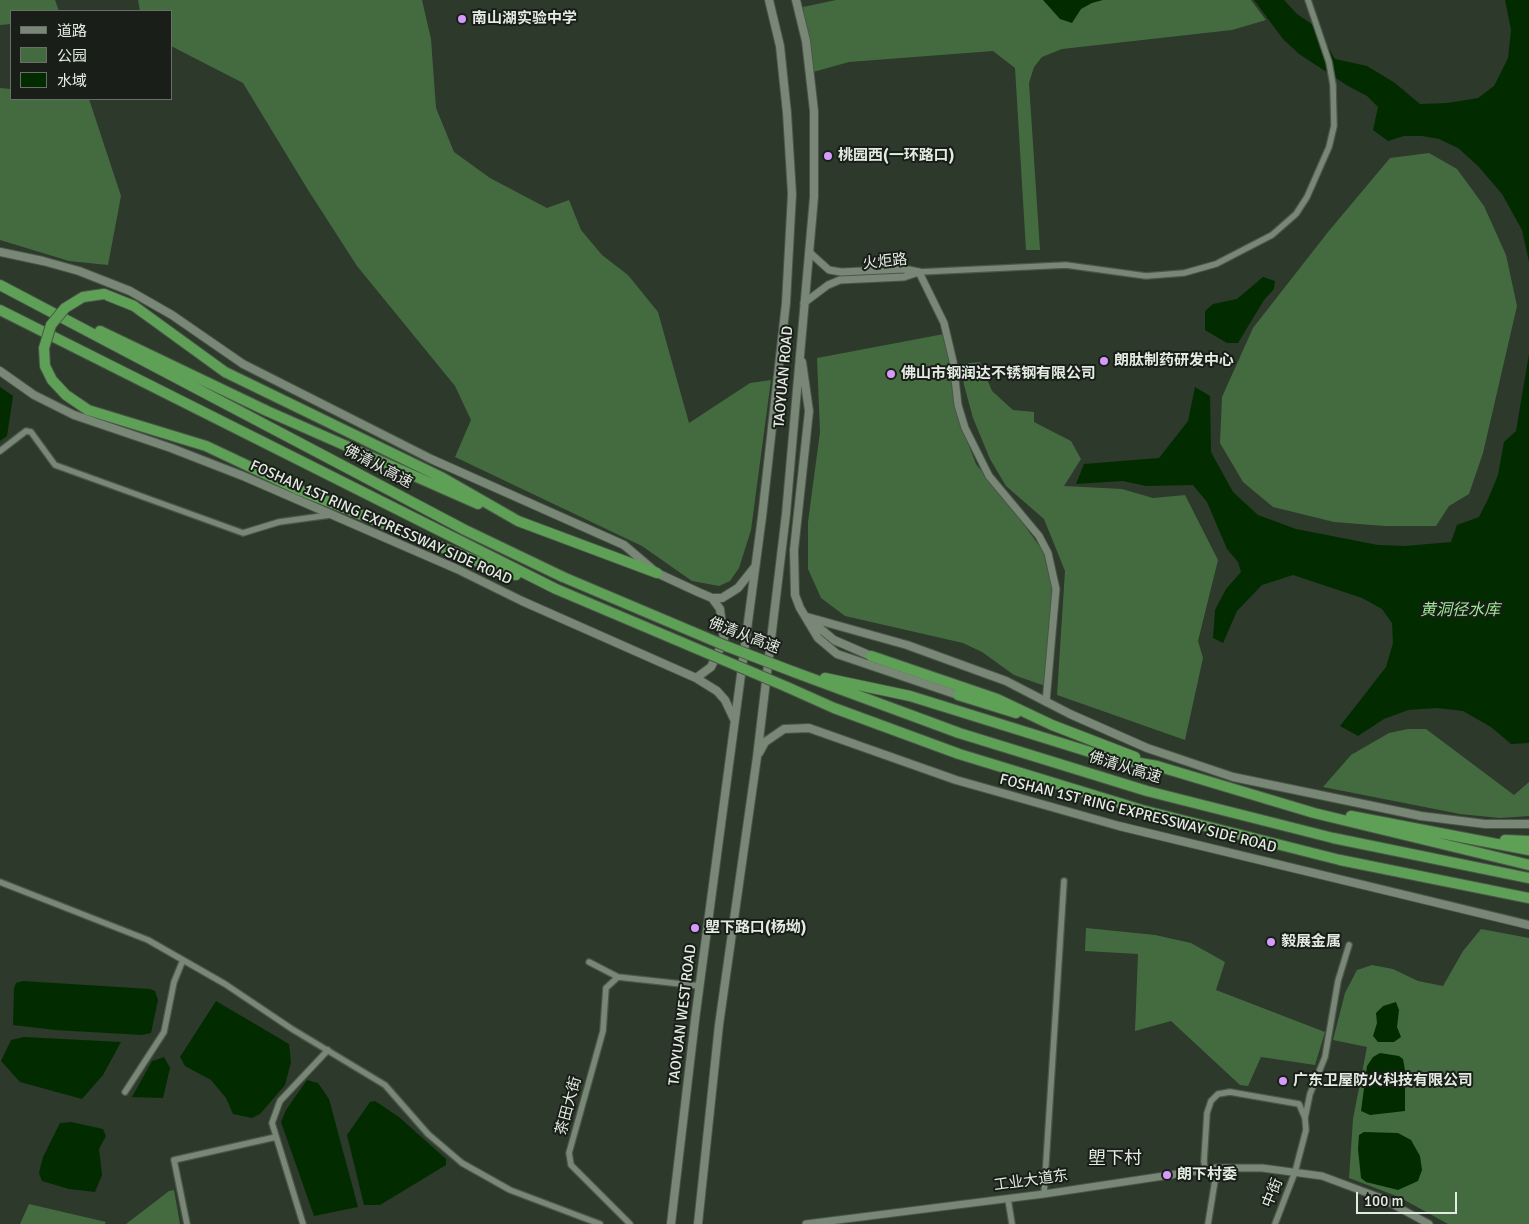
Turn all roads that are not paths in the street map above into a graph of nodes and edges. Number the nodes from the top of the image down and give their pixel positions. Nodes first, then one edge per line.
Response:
1 (769, 0) edge
2 (796, 0) edge
3 (1308, 0) edge
4 (0, 252) edge
5 (809, 252) junction
6 (919, 272) junction
7 (0, 286) edge
8 (16, 293) junction
9 (804, 303) junction
10 (0, 310) edge
11 (800, 348) junction
12 (0, 371) edge
13 (0, 451) edge
14 (330, 515) junction
15 (518, 521) junction
16 (755, 567) junction
17 (657, 573) junction
18 (542, 583) junction
19 (712, 598) junction
20 (807, 617) junction
21 (871, 656) joint
22 (794, 672) junction
23 (696, 678) junction
24 (958, 695) joint
25 (1046, 702) junction
26 (735, 721) junction
27 (1052, 725) junction
28 (757, 757) junction
29 (1157, 766) junction
30 (1278, 802) junction
31 (1529, 824) edge
32 (1451, 834) junction
33 (1529, 841) edge
34 (1529, 850) edge
35 (1529, 865) edge
36 (1529, 878) edge
37 (1064, 881) dead end
38 (0, 882) edge
39 (1529, 898) edge
40 (1529, 926) edge
41 (1349, 945) dead end
42 (183, 960) junction
43 (589, 962) dead end
44 (618, 977) junction
45 (700, 986) junction
46 (328, 1050) junction
47 (125, 1092) dead end
48 (1305, 1118) junction
49 (276, 1137) junction
50 (1217, 1168) junction
51 (1206, 1170) junction
52 (1295, 1172) junction
53 (1044, 1194) junction
54 (1008, 1198) junction
55 (187, 1224) edge
56 (303, 1224) edge
57 (600, 1224) edge
58 (630, 1224) edge
59 (671, 1224) edge
60 (698, 1224) edge
61 (806, 1224) edge
62 (1012, 1224) edge
63 (1208, 1224) edge
64 (1275, 1224) edge
65 (1429, 1224) edge

1 - 16 main road, TAOYUAN ROAD
2 - 5 main road, TAOYUAN ROAD
3 - 6 street
4 - 17 main road
5 - 6 street, 火炬路
5 - 9 main road, TAOYUAN ROAD
6 - 9 street, 火炬路
6 - 25 street
7 - 8 highway, 佛清从高速
8 - 15 highway
8 - 22 highway, 佛清从高速, bridge
9 - 11 main road, TAOYUAN ROAD
10 - 18 highway, 佛清从高速
11 - 20 main road
11 - 28 main road, TAOYUAN ROAD
12 - 14 main road, FOSHAN 1ST RING EXPRESSWAY SIDE ROAD
13 - 14 street
14 - 23 main road, FOSHAN 1ST RING EXPRESSWAY SIDE ROAD
15 - 17 highway
15 - 18 highway, bridge
16 - 19 main road
16 - 26 main road, TAOYUAN ROAD
17 - 19 main road
18 - 39 highway, 佛清从高速, bridge
19 - 23 main road
20 - 21 main road
20 - 24 main road
20 - 25 main road
21 - 27 highway
22 - 29 highway
22 - 36 highway, 佛清从高速
23 - 26 main road, FOSHAN 1ST RING EXPRESSWAY SIDE ROAD
24 - 27 highway
25 - 31 main road
26 - 45 main road, TAOYUAN WEST ROAD
27 - 29 highway
28 - 40 main road, FOSHAN 1ST RING EXPRESSWAY SIDE ROAD
28 - 60 main road
29 - 30 highway
30 - 32 highway
30 - 35 highway
32 - 33 highway
32 - 34 highway
37 - 53 street
38 - 42 street
41 - 48 street, 中街
42 - 46 street
42 - 47 street
43 - 44 street
44 - 45 street
44 - 58 street, 茶田大街
45 - 59 main road, TAOYUAN WEST ROAD
46 - 49 street
46 - 57 street
48 - 51 street
48 - 52 street, 中街
49 - 55 street
49 - 56 street
50 - 51 street, 工业大道东
50 - 52 street, 工业大道东
50 - 63 street
51 - 53 street, 工业大道东
52 - 64 street, 中街
52 - 65 street, 工业大道东
53 - 54 street, 工业大道东
54 - 61 street, 工业大道东
54 - 62 street

